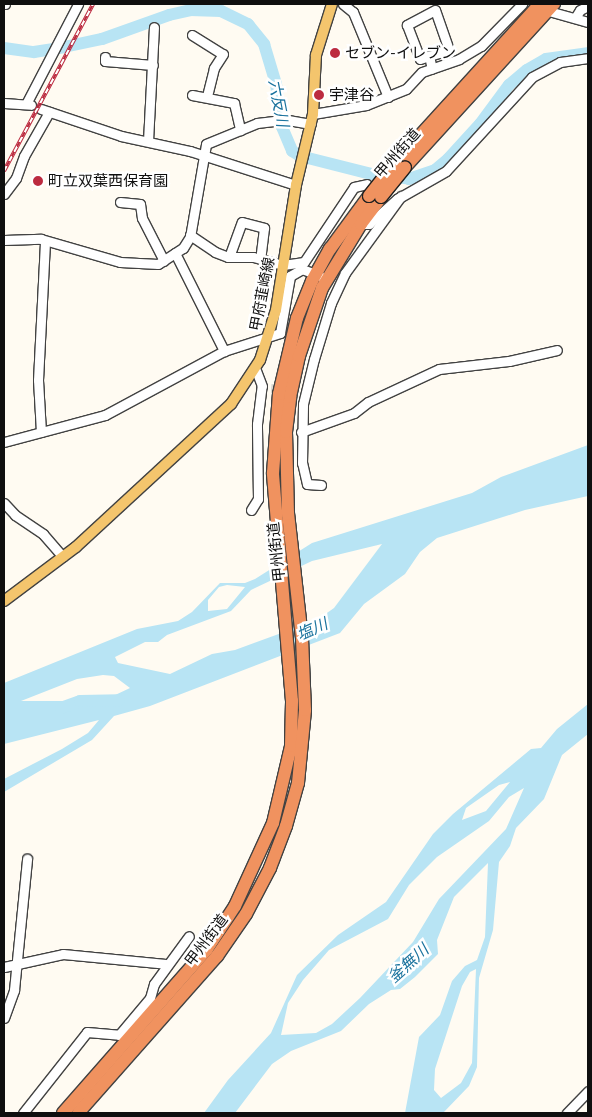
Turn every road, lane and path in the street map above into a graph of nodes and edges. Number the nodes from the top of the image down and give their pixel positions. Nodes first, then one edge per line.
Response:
1 (78, 4) edge
2 (332, 4) edge
3 (343, 4) edge
4 (510, 4) edge
5 (538, 5) edge
6 (588, 6) edge
7 (511, 15) junction
8 (575, 18) junction
9 (588, 22) edge
10 (154, 27) dead end
11 (192, 35) dead end
12 (429, 56) junction
13 (104, 57) dead end
14 (588, 58) edge
15 (153, 65) junction
16 (432, 69) junction
17 (192, 95) dead end
18 (207, 97) junction
19 (388, 97) junction
20 (4, 103) edge
21 (312, 119) junction
22 (288, 120) dead end
23 (274, 121) dead end
24 (240, 130) junction
25 (148, 141) junction
26 (203, 155) junction
27 (296, 185) junction
28 (372, 193) junction
29 (399, 193) junction
30 (4, 194) edge
31 (120, 202) dead end
32 (361, 224) junction
33 (190, 235) junction
34 (4, 240) edge
35 (45, 241) junction
36 (175, 253) junction
37 (229, 257) junction
38 (260, 259) junction
39 (164, 260) junction
40 (283, 265) junction
41 (321, 277) junction
42 (269, 337) junction
43 (557, 350) dead end
44 (224, 351) junction
45 (256, 368) junction
46 (41, 432) junction
47 (301, 432) junction
48 (4, 442) edge
49 (321, 485) dead end
50 (4, 503) edge
51 (251, 510) dead end
52 (282, 515) junction
53 (63, 557) junction
54 (4, 601) edge
55 (27, 859) dead end
56 (188, 936) dead end
57 (18, 964) junction
58 (166, 964) junction
59 (4, 967) edge
60 (4, 1018) edge
61 (140, 1027) junction
62 (588, 1091) edge
63 (23, 1113) edge
64 (63, 1113) edge
65 (78, 1113) edge
66 (567, 1113) edge

1 - 20 street
2 - 21 main road, 甲府韮崎線
3 - 19 street
4 - 7 street
5 - 7 street
5 - 8 street
5 - 28 highway, 甲州街道, bridge
6 - 8 street
7 - 16 street
8 - 9 street
10 - 15 street
11 - 18 street
12 - 12 street
12 - 16 street
13 - 15 street
14 - 29 street
15 - 25 street
16 - 19 street
17 - 18 street
18 - 24 street
19 - 21 street
21 - 22 street
21 - 27 main road, 甲府韮崎線
23 - 24 street
24 - 26 street
25 - 26 street
25 - 30 street
26 - 27 street
26 - 33 street
27 - 40 main road, 甲府韮崎線
28 - 32 highway, 甲州街道
28 - 40 street
28 - 41 highway, 甲州街道
29 - 32 street
29 - 47 street
31 - 39 street
32 - 41 highway, 甲州街道
33 - 36 street
33 - 37 street
34 - 35 street
35 - 39 street
35 - 46 street
36 - 39 street
36 - 44 street
37 - 38 street
37 - 38 street
38 - 40 street
40 - 42 main road, 甲府韮崎線
41 - 42 street
41 - 52 highway, 甲州街道
42 - 44 street
42 - 45 main road, 甲府韮崎線
43 - 47 street
44 - 46 street
45 - 51 street
45 - 53 main road, 甲府韮崎線
46 - 48 street
47 - 49 street
50 - 53 street
52 - 61 highway, 甲州街道
52 - 61 highway, 甲州街道
53 - 54 main road, 甲府韮崎線
55 - 57 street
56 - 58 street
57 - 58 street
57 - 59 street
57 - 60 street
58 - 61 street
61 - 63 street
61 - 64 highway, 甲州街道
61 - 65 highway, 甲州街道
62 - 66 street

